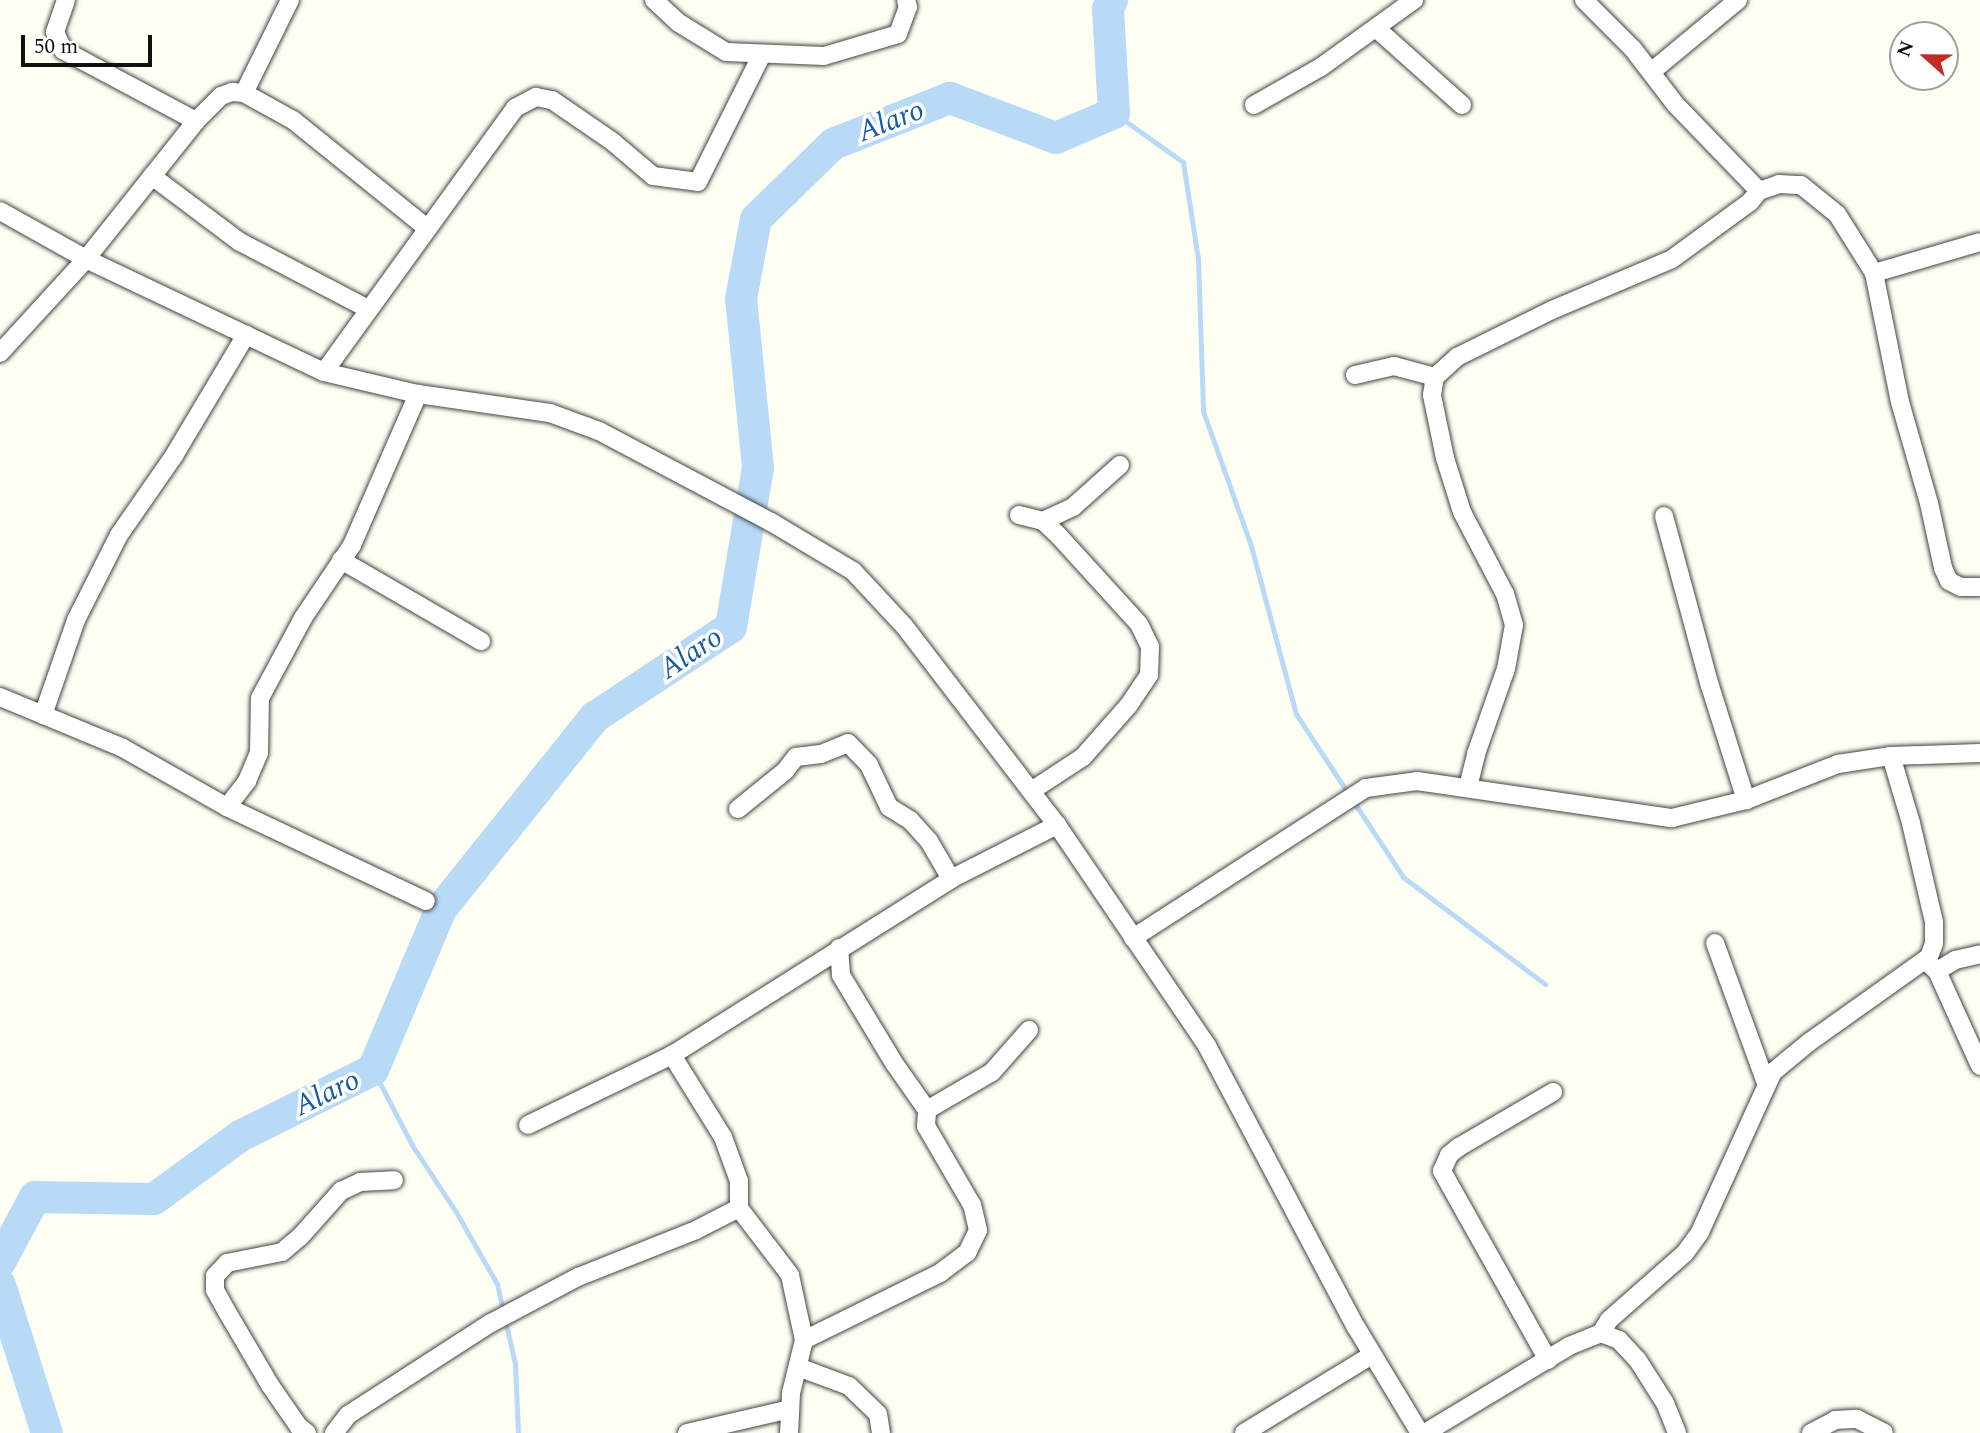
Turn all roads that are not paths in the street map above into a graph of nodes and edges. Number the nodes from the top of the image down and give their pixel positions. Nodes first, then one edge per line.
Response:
1 (66, 0) edge
2 (290, 0) edge
3 (654, 0) edge
4 (906, 0) edge
5 (1414, 0) edge
6 (1584, 0) edge
7 (1738, 0) edge
8 (1377, 29) junction
9 (762, 54) junction
10 (1651, 72) junction
11 (244, 93) junction
12 (1254, 105) dead end
13 (1461, 105) dead end
14 (195, 121) junction
15 (152, 176) junction
16 (1759, 191) junction
17 (0, 211) edge
18 (427, 228) junction
19 (1980, 242) edge
20 (86, 259) junction
21 (1874, 273) junction
22 (368, 309) junction
23 (246, 335) junction
24 (0, 353) edge
25 (324, 372) junction
26 (1355, 375) dead end
27 (1435, 377) junction
28 (418, 394) junction
29 (1120, 465) dead end
30 (1019, 515) dead end
31 (1664, 516) dead end
32 (1043, 521) junction
33 (341, 560) junction
34 (1980, 587) edge
35 (481, 641) dead end
36 (0, 697) edge
37 (43, 715) junction
38 (1980, 753) edge
39 (1891, 756) junction
40 (1468, 787) junction
41 (1031, 791) junction
42 (1746, 800) junction
43 (227, 807) junction
44 (738, 809) dead end
45 (1057, 825) junction
46 (951, 879) junction
47 (426, 901) dead end
48 (1133, 938) junction
49 (1715, 943) dead end
50 (839, 948) junction
51 (1980, 954) edge
52 (1931, 966) junction
53 (1028, 1031) dead end
54 (672, 1055) junction
55 (1980, 1066) edge
56 (1766, 1083) junction
57 (1553, 1093) dead end
58 (927, 1110) junction
59 (528, 1125) dead end
60 (394, 1180) dead end
61 (739, 1208) junction
62 (1601, 1333) junction
63 (804, 1340) junction
64 (1372, 1356) junction
65 (1548, 1360) junction
66 (798, 1367) junction
67 (790, 1409) junction
68 (307, 1433) edge
69 (334, 1433) edge
70 (687, 1433) edge
71 (789, 1433) edge
72 (881, 1433) edge
73 (1244, 1433) edge
74 (1422, 1433) edge
75 (1677, 1433) edge
76 (1811, 1433) edge
77 (1884, 1433) edge

1 - 14 street
2 - 11 street
3 - 9 street
4 - 9 street
5 - 8 street
6 - 10 street
7 - 10 street
8 - 12 street
8 - 13 street
9 - 18 street
10 - 16 street
11 - 14 street
11 - 18 street
14 - 15 street
15 - 20 street
15 - 22 street
16 - 21 street
16 - 27 street
17 - 20 street
18 - 22 street
19 - 21 street
20 - 23 street
20 - 24 street
21 - 34 street
22 - 25 street
23 - 25 street
23 - 37 street
25 - 28 street
26 - 27 street
27 - 40 street
28 - 33 street
28 - 41 street
29 - 32 street
30 - 32 street
31 - 42 street
32 - 41 street
33 - 35 street
33 - 43 street
36 - 37 street
37 - 43 street
38 - 39 street
39 - 42 street
39 - 52 street
40 - 42 street
40 - 48 street
41 - 45 street
43 - 47 street
44 - 46 street
45 - 46 street
45 - 48 street
46 - 50 street
48 - 64 street
49 - 56 street
50 - 54 street
50 - 58 street
51 - 52 street
52 - 55 street
52 - 56 street
53 - 58 street
54 - 59 street
54 - 61 street
56 - 62 street
57 - 65 street
58 - 63 street
60 - 68 street
61 - 63 street
61 - 69 street
62 - 65 street
62 - 75 street
63 - 66 street
64 - 73 street
64 - 74 street
65 - 74 street
66 - 67 street
66 - 72 street
67 - 70 street
67 - 71 street
76 - 77 street

